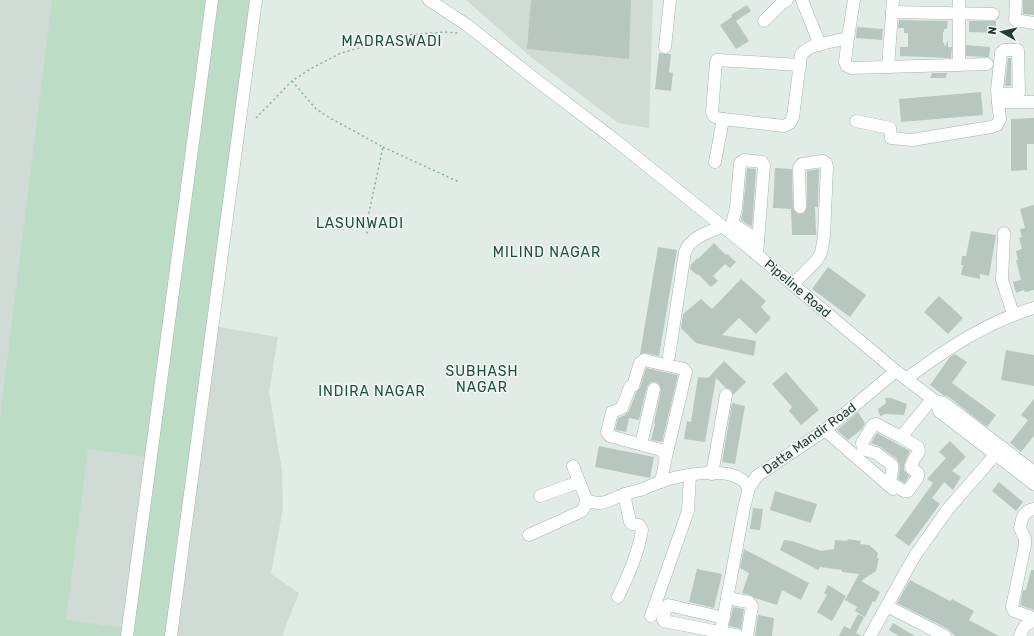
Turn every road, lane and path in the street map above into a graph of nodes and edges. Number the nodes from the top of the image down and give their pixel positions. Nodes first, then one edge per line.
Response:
1 (212, 0) edge
2 (256, 0) edge
3 (429, 0) edge
4 (670, 0) edge
5 (787, 0) edge
6 (802, 0) edge
7 (854, 0) edge
8 (959, 0) edge
9 (1016, 0) edge
10 (892, 6) edge
11 (959, 14) junction
12 (993, 14) dead end
13 (764, 21) dead end
14 (1034, 23) edge
15 (476, 32) junction
16 (848, 38) junction
17 (820, 45) junction
18 (665, 47) dead end
19 (987, 64) dead end
20 (800, 65) junction
21 (959, 65) junction
22 (888, 68) junction
23 (292, 81) junction
24 (1034, 102) edge
25 (256, 118) dead end
26 (723, 119) junction
27 (856, 121) dead end
28 (383, 147) junction
29 (715, 162) dead end
30 (459, 182) dead end
31 (800, 206) dead end
32 (732, 229) junction
33 (1004, 233) dead end
34 (367, 235) dead end
35 (758, 240) junction
36 (757, 254) junction
37 (793, 284) junction
38 (1034, 308) edge
39 (1013, 314) junction
40 (668, 356) dead end
41 (896, 370) junction
42 (907, 378) junction
43 (654, 389) dead end
44 (726, 395) dead end
45 (934, 400) junction
46 (825, 430) junction
47 (901, 437) junction
48 (641, 444) junction
49 (999, 450) junction
50 (666, 457) junction
51 (573, 466) dead end
52 (1034, 472) edge
53 (690, 474) junction
54 (712, 474) junction
55 (579, 482) junction
56 (661, 482) junction
57 (1034, 484) edge
58 (749, 488) junction
59 (624, 494) junction
60 (540, 496) dead end
61 (902, 497) dead end
62 (586, 500) junction
63 (1034, 509) edge
64 (529, 535) dead end
65 (618, 597) dead end
66 (727, 598) junction
67 (887, 606) junction
68 (651, 616) dead end
69 (720, 617) junction
70 (1034, 618) edge
71 (1034, 621) edge
72 (718, 633) edge
73 (127, 636) edge
74 (171, 636) edge
75 (739, 636) edge
76 (747, 636) edge
77 (870, 636) edge
78 (945, 636) edge
79 (1020, 636) edge

1 - 73 street
2 - 74 street
3 - 15 street, Pipeline Road
4 - 18 street
5 - 13 street
6 - 17 street
7 - 16 street
8 - 11 street
9 - 14 street
10 - 11 street
10 - 22 street
11 - 12 street
11 - 21 street
15 - 23 path
15 - 32 street, Pipeline Road
16 - 17 street
16 - 22 street
17 - 20 street
19 - 21 street
20 - 26 street
20 - 26 street
21 - 22 street
23 - 25 path
23 - 28 path
24 - 27 street
26 - 29 street
28 - 30 path
28 - 34 path
31 - 37 street
32 - 35 street
32 - 35 street
32 - 36 street, Pipeline Road
32 - 40 street
33 - 39 street
35 - 36 street
36 - 37 street, Pipeline Road
37 - 41 street, Pipeline Road
38 - 39 street
39 - 42 street
41 - 42 street, Pipeline Road
41 - 46 street, Datta Mandir Road
42 - 45 street, Pipeline Road
43 - 48 street
44 - 54 street
45 - 47 street
45 - 49 street, Pipeline Road
46 - 58 street, Datta Mandir Road
46 - 61 street
47 - 47 street
48 - 50 street
48 - 50 street
49 - 52 street, Pipeline Road
49 - 57 street, Pipeline Road
49 - 67 street
50 - 56 street
51 - 55 street
53 - 54 street
53 - 56 street
53 - 68 street
54 - 58 street
55 - 60 street
55 - 62 street
56 - 59 street
58 - 66 street, Datta Mandir Road
59 - 62 street
59 - 65 street
62 - 64 street
63 - 70 street
66 - 69 street, Datta Mandir Road
66 - 76 street
67 - 77 street
67 - 78 street
69 - 72 street, Datta Mandir Road
69 - 72 street
71 - 79 street
72 - 75 street

